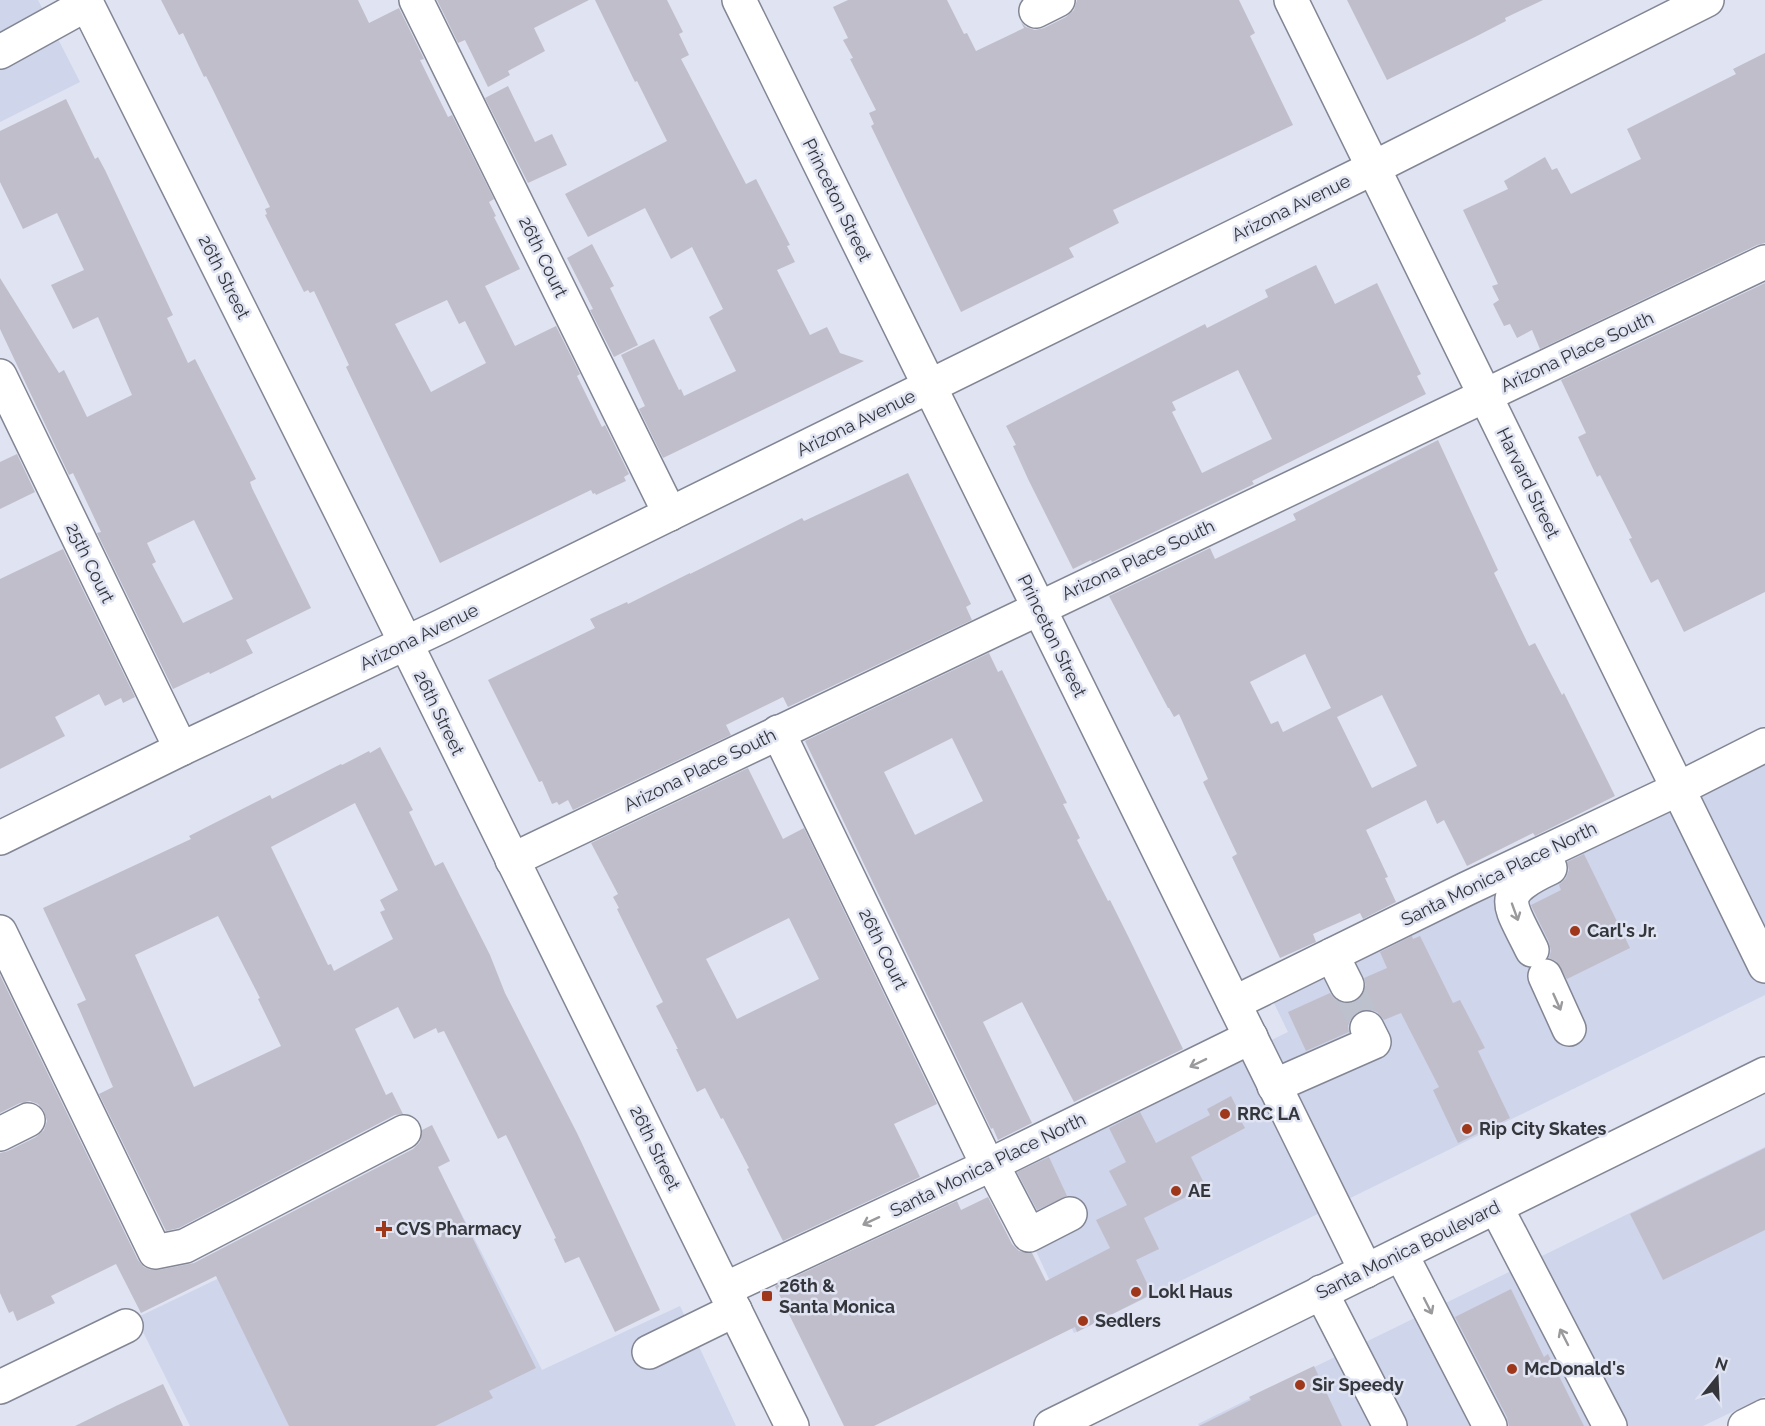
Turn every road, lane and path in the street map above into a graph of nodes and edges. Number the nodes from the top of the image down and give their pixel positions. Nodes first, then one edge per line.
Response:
1 (416, 0) edge
2 (739, 0) edge
3 (1291, 0) edge
4 (1707, 0) edge
5 (86, 2) edge
6 (0, 52) edge
7 (1373, 168) junction
8 (1765, 262) edge
9 (0, 376) edge
10 (929, 387) junction
11 (1485, 395) junction
12 (670, 514) junction
13 (1038, 608) junction
14 (405, 644) junction
15 (778, 732) junction
16 (1765, 745) edge
17 (181, 749) junction
18 (1678, 789) junction
19 (0, 838) edge
20 (1600, 844) dead end
21 (512, 860) junction
22 (0, 932) edge
23 (1332, 955) junction
24 (1765, 966) edge
25 (1347, 985) tunnel mouth
26 (1234, 1004) junction
27 (1367, 1028) tunnel mouth
28 (1569, 1029) dead end
29 (1251, 1037) junction
30 (1765, 1074) edge
31 (1274, 1086) junction
32 (404, 1132) dead end
33 (988, 1166) junction
34 (1496, 1207) junction
35 (1070, 1214) dead end
36 (1401, 1254) junction
37 (1366, 1271) junction
38 (1322, 1292) junction
39 (730, 1299) junction
40 (126, 1326) dead end
41 (649, 1352) dead end
42 (0, 1387) edge
43 (1765, 1416) edge
44 (792, 1426) edge
45 (1051, 1426) edge
46 (1390, 1426) edge
47 (1490, 1426) edge
48 (1610, 1426) edge
49 (1745, 1426) edge

1 - 12 street, 26th Court
2 - 10 street, Princeton Street
3 - 7 street, Harvard Street
4 - 7 street, Arizona Avenue
5 - 6 street
5 - 14 street, 26th Street
7 - 10 street, Arizona Avenue
7 - 11 street, Harvard Street
8 - 11 street, Arizona Place South
9 - 17 street, 25th Court
10 - 12 street, Arizona Avenue
10 - 13 street, Princeton Street
11 - 13 street, Arizona Place South
11 - 18 street, Harvard Street
12 - 14 street, Arizona Avenue
13 - 15 street, Arizona Place South
13 - 26 street, Princeton Street
14 - 17 street, Arizona Avenue
14 - 21 street, 26th Street
15 - 21 street, Arizona Place South
15 - 33 street, 26th Court
16 - 18 street, Santa Monica Place North
17 - 19 street, Arizona Avenue
18 - 23 street, Santa Monica Place North
18 - 24 street, Harvard Street
20 -> 28 street
21 - 39 street, 26th Street
22 - 32 street
23 - 25 street
23 - 26 street, Santa Monica Place North
26 - 29 street, Princeton Street
27 - 31 street
29 - 31 street, Princeton Street
29 -> 33 street, Santa Monica Place North
30 - 34 street, Santa Monica Boulevard
31 - 37 street, Princeton Street
33 - 35 street, 26th Court
33 -> 39 street, Santa Monica Place North
34 - 36 street, Santa Monica Boulevard
48 -> 34 street
36 - 37 street, Santa Monica Boulevard
36 -> 47 street
37 - 38 street, Santa Monica Boulevard
38 - 45 street, Santa Monica Boulevard
38 - 46 street
39 - 41 street, Santa Monica Place North
39 - 44 street, 26th Street
40 - 42 street
43 - 49 street

